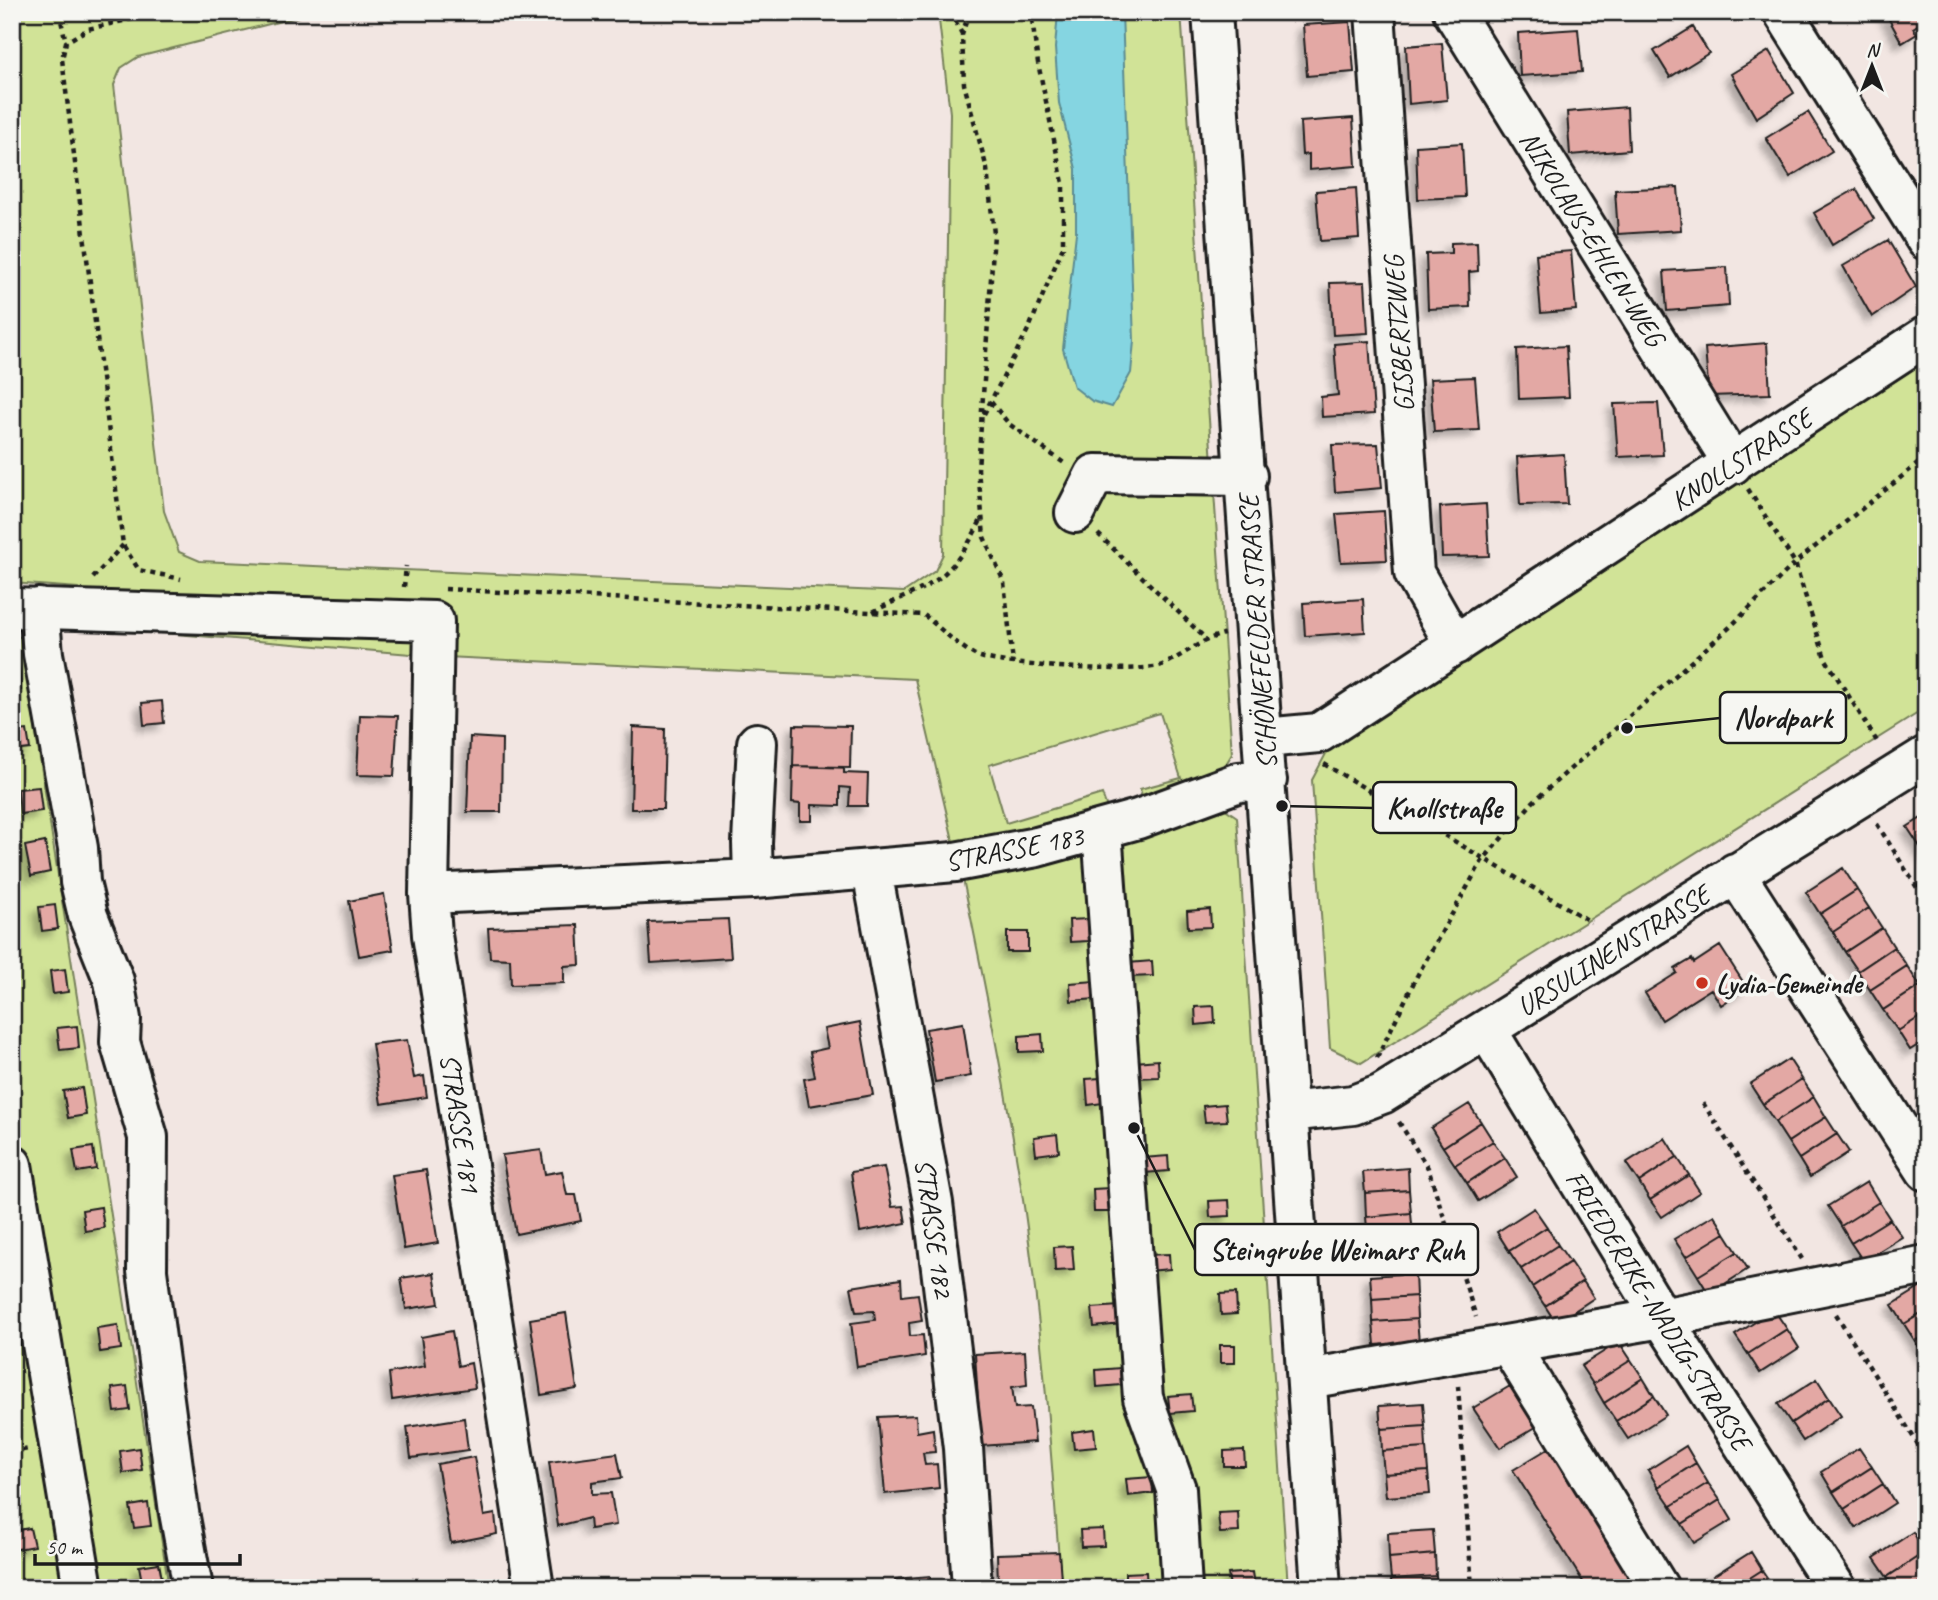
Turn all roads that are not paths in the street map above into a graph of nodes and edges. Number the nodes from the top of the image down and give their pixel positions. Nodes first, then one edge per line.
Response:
1 (1212, 12) edge
2 (1375, 12) edge
3 (1453, 12) edge
4 (1783, 12) edge
5 (1926, 240) edge
6 (1926, 336) edge
7 (1733, 464) junction
8 (1247, 476) junction
9 (1075, 513) road end
10 (22, 608) edge
11 (1455, 645) junction
12 (1264, 738) junction
13 (757, 743) dead end
14 (1926, 755) edge
15 (1267, 780) junction
16 (1102, 830) junction
17 (872, 872) junction
18 (1735, 873) junction
19 (754, 879) junction
20 (429, 894) junction
21 (1487, 1030) junction
22 (1288, 1112) junction
23 (12, 1165) edge
24 (1926, 1171) edge
25 (1926, 1265) edge
26 (1662, 1318) junction
27 (1484, 1350) junction
28 (1307, 1379) junction
29 (83, 1588) edge
30 (193, 1588) edge
31 (534, 1588) edge
32 (972, 1588) edge
33 (1182, 1588) edge
34 (1321, 1588) edge
35 (1659, 1588) edge
36 (1836, 1588) edge

1 - 8 street, SCHÖNEFELDER STRASSE
2 - 11 street, GISBERTZWEG
3 - 7 street, NIKOLAUS-EHLEN-WEG
4 - 5 street
6 - 7 street, KNOLLSTRASSE
7 - 11 street, KNOLLSTRASSE
8 - 9 street
8 - 12 street, SCHÖNEFELDER STRASSE
10 - 20 street, STRASSE 181
10 - 30 street
11 - 12 street, KNOLLSTRASSE
12 - 15 street, SCHÖNEFELDER STRASSE
13 - 19 street
14 - 18 street, URSULINENSTRASSE
15 - 16 street, STRASSE 183
15 - 22 street, SCHÖNEFELDER STRASSE
16 - 17 street, STRASSE 183
16 - 33 street
17 - 19 street, STRASSE 183
17 - 32 street, STRASSE 182
18 - 21 street, URSULINENSTRASSE
18 - 24 street
19 - 20 street, STRASSE 183
20 - 31 street, STRASSE 181
21 - 22 street, URSULINENSTRASSE
21 - 26 street, FRIEDERIKE-NADIG-STRASSE
22 - 28 street, SCHÖNEFELDER STRASSE
23 - 29 street
25 - 26 street
26 - 27 street
26 - 36 street, FRIEDERIKE-NADIG-STRASSE
27 - 28 street
27 - 35 street
28 - 34 street, SCHÖNEFELDER STRASSE

